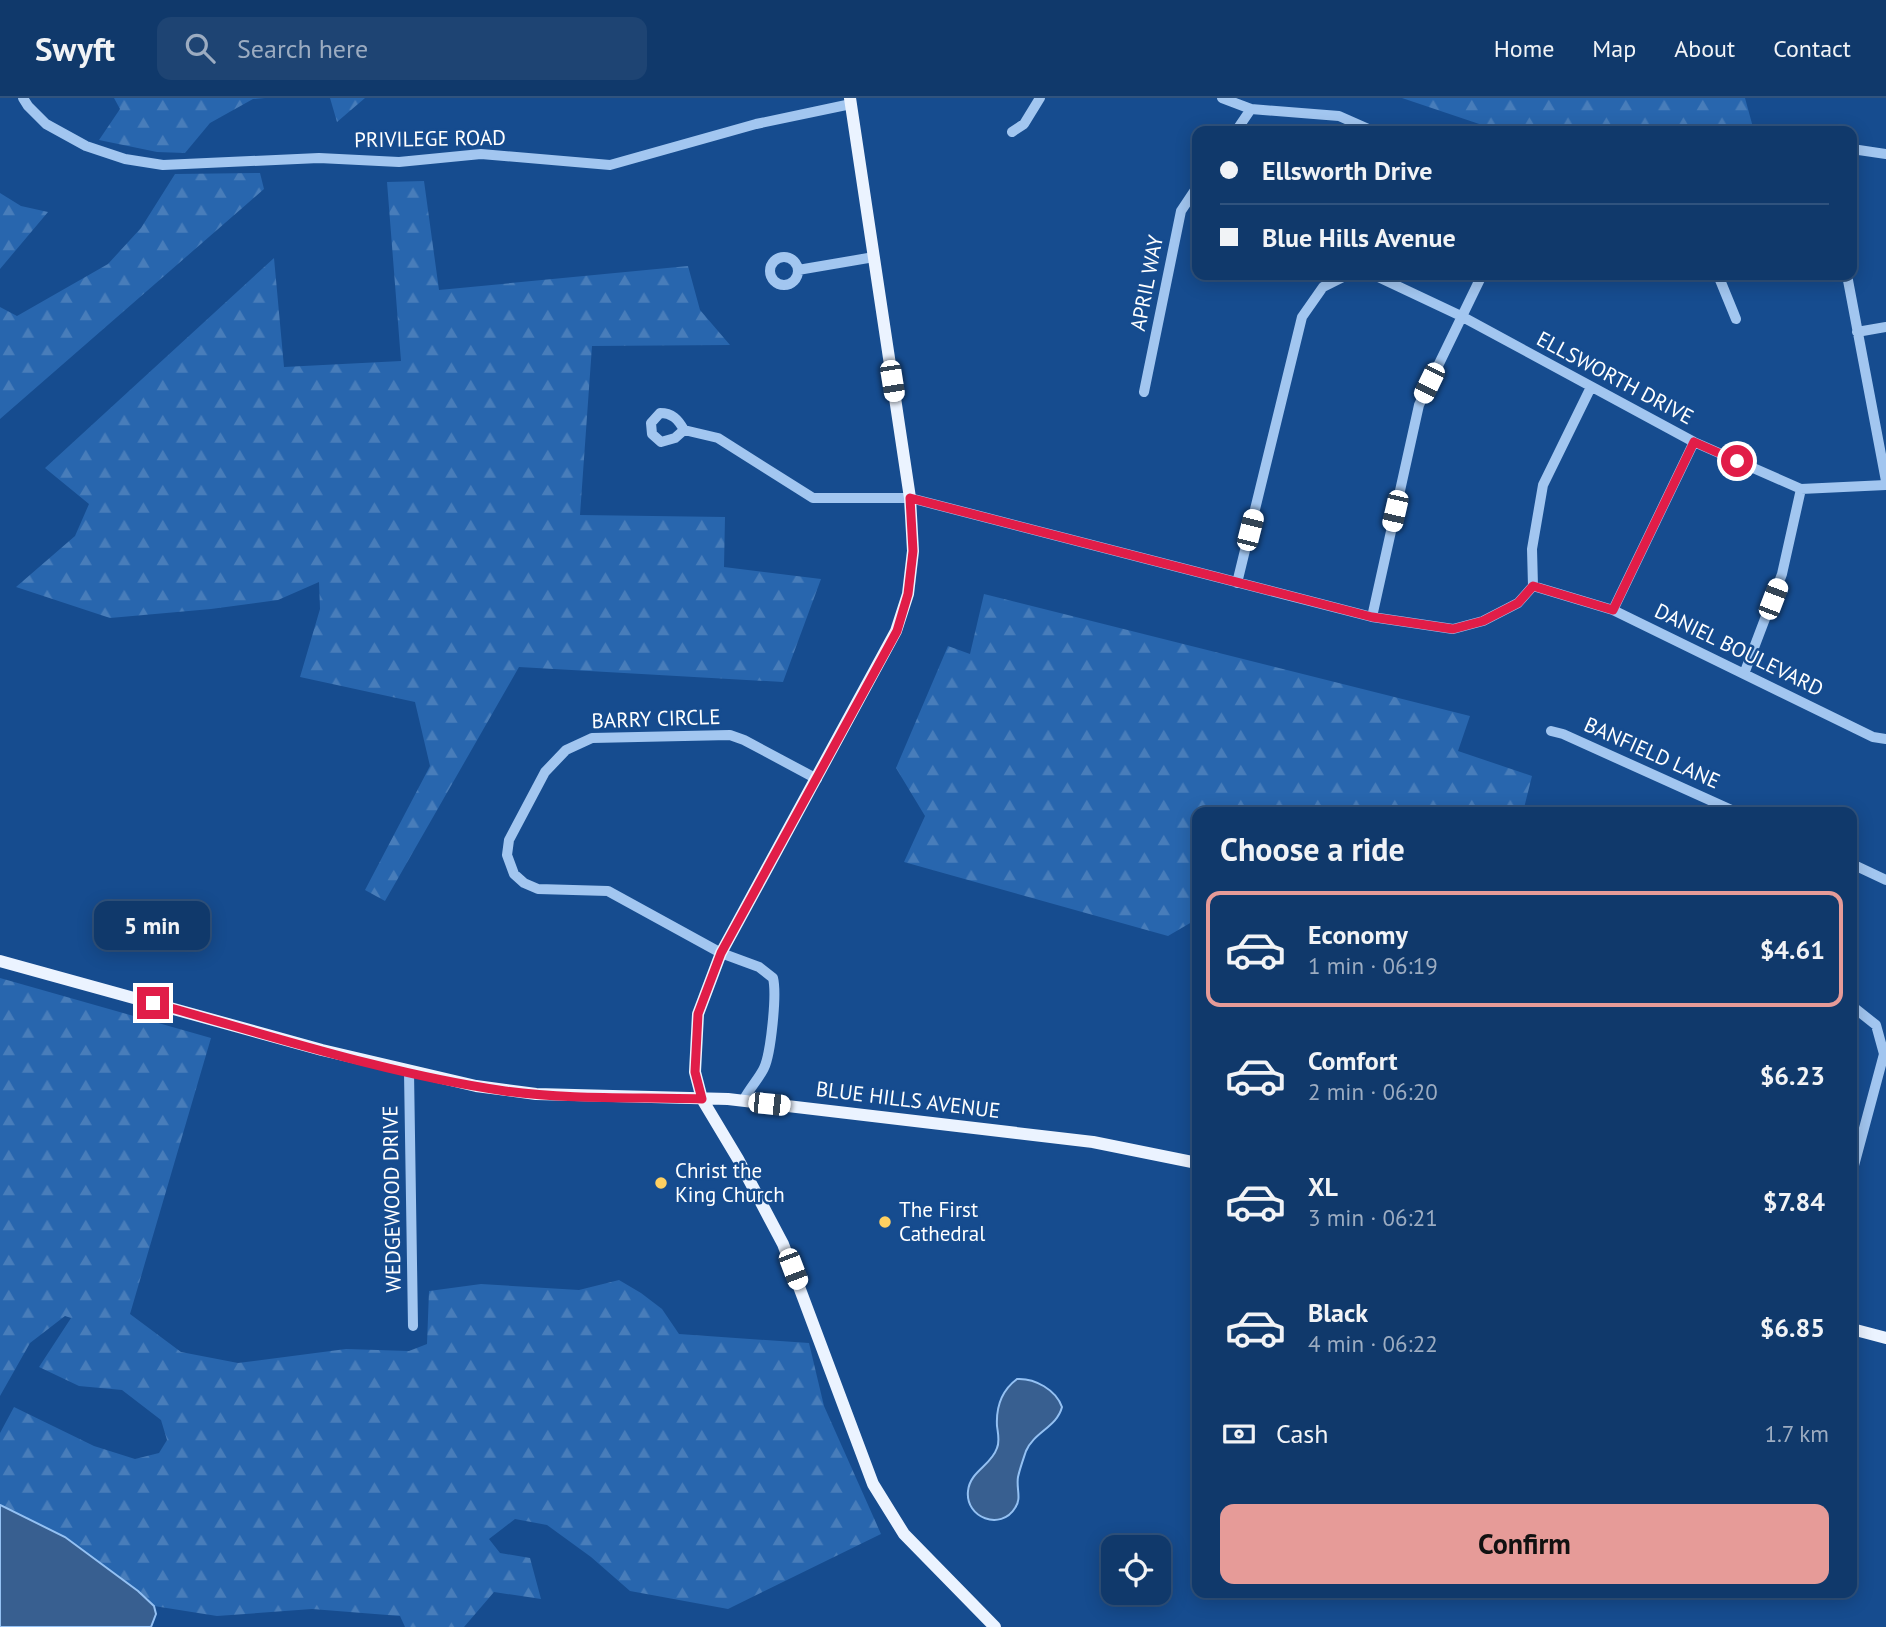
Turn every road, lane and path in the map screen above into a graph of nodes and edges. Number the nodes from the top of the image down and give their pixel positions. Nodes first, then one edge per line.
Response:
1 (23, 98) edge
2 (1040, 98) edge
3 (1222, 98) edge
4 (851, 101) edge
5 (1251, 109) junction
6 (1239, 126) edge
7 (1362, 126) edge
8 (1012, 132) dead end
9 (1857, 150) edge
10 (1886, 154) edge
11 (1192, 194) edge
12 (874, 257) junction
13 (799, 270) dead end
14 (1338, 280) edge
15 (1385, 280) edge
16 (1479, 280) edge
17 (1720, 280) edge
18 (1848, 280) edge
19 (1461, 316) junction
20 (1735, 319) dead end
21 (1886, 327) edge
22 (1857, 332) junction
23 (1591, 387) junction
24 (1144, 391) dead end
25 (684, 430) dead end
26 (1694, 442) junction
27 (1886, 483) edge
28 (1801, 489) junction
29 (910, 498) junction
30 (1237, 583) junction
31 (1533, 586) junction
32 (1613, 610) junction
33 (1372, 617) junction
34 (1744, 674) junction
35 (1551, 731) dead end
36 (1886, 739) edge
37 (817, 779) junction
38 (1725, 807) edge
39 (1857, 866) edge
40 (1886, 880) edge
41 (721, 953) junction
42 (0, 961) edge
43 (1857, 1010) edge
44 (409, 1072) junction
45 (702, 1099) junction
46 (743, 1101) junction
47 (1857, 1154) edge
48 (1192, 1162) edge
49 (414, 1326) dead end
50 (1857, 1330) edge
51 (1886, 1338) edge
52 (995, 1627) edge

1 - 4 street, PRIVILEGE ROAD
2 - 8 street
3 - 5 street
4 - 12 main road
5 - 6 street
5 - 7 street
9 - 10 street
11 - 24 street, APRIL WAY
12 - 13 street
12 - 29 main road
14 - 30 street
15 - 19 street, ELLSWORTH DRIVE
16 - 19 street
17 - 20 street
18 - 22 street
19 - 23 street, ELLSWORTH DRIVE
19 - 33 street
21 - 22 street
22 - 27 street
23 - 26 street, ELLSWORTH DRIVE
23 - 31 street
25 - 29 street
26 - 28 street, ELLSWORTH DRIVE
26 - 32 street
27 - 28 street, ELLSWORTH DRIVE
28 - 34 street
29 - 30 street
29 - 37 main road
30 - 33 street
31 - 32 street, DANIEL BOULEVARD
31 - 33 street
32 - 34 street, DANIEL BOULEVARD
34 - 36 street, DANIEL BOULEVARD
35 - 38 street, BANFIELD LANE
37 - 41 main road
37 - 41 street, BARRY CIRCLE
39 - 40 street
41 - 45 main road
41 - 46 street
42 - 44 main road, BLUE HILLS AVENUE
43 - 47 street
44 - 45 main road, BLUE HILLS AVENUE
44 - 49 street, WEDGEWOOD DRIVE
45 - 46 main road, BLUE HILLS AVENUE
45 - 52 main road
46 - 48 main road, BLUE HILLS AVENUE
50 - 51 main road

